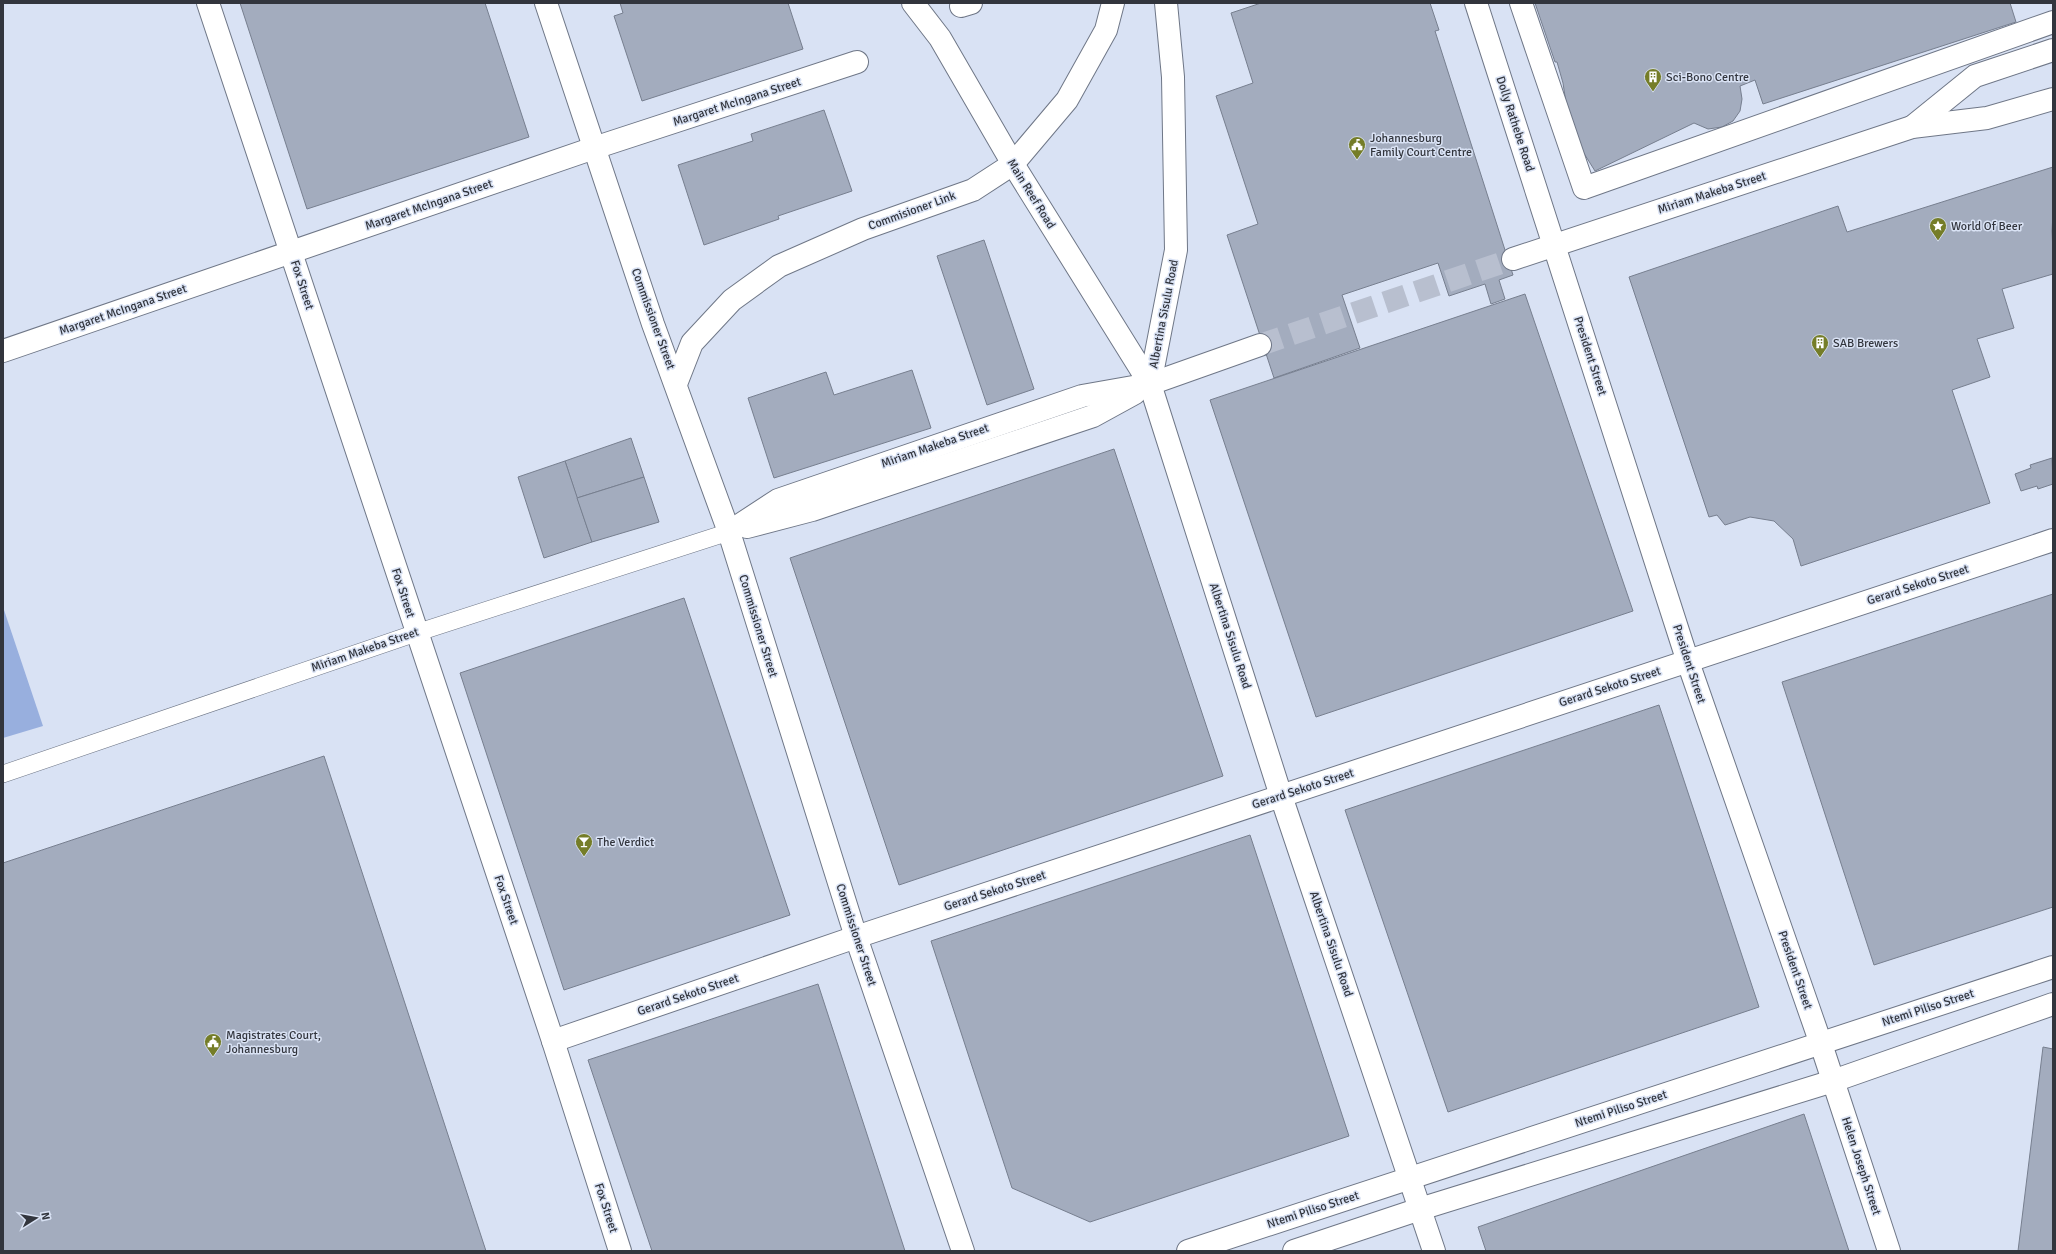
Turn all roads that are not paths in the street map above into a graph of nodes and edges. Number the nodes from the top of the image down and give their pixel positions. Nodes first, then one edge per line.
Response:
1 (208, 3) edge
2 (546, 3) edge
3 (913, 3) edge
4 (1113, 3) edge
5 (1166, 3) edge
6 (1476, 3) edge
7 (1521, 3) edge
8 (2053, 22) edge
9 (2053, 50) edge
10 (857, 62) dead end
11 (2053, 99) edge
12 (1912, 127) junction
13 (594, 148) junction
14 (1013, 164) junction
15 (1555, 244) junction
16 (292, 252) junction
17 (1513, 259) tunnel mouth
18 (1260, 346) tunnel mouth
19 (3, 351) edge
20 (676, 384) junction
21 (1150, 384) junction
22 (729, 532) junction
23 (2053, 540) edge
24 (416, 633) junction
25 (1688, 662) junction
26 (3, 774) edge
27 (1281, 796) junction
28 (856, 937) junction
29 (2053, 967) edge
30 (2053, 1004) edge
31 (553, 1041) junction
32 (1821, 1044) junction
33 (1833, 1080) junction
34 (1410, 1178) junction
35 (1420, 1209) junction
36 (620, 1251) edge
37 (964, 1251) edge
38 (1188, 1251) edge
39 (1294, 1251) edge
40 (1434, 1251) edge
41 (1889, 1251) edge

1 - 16 street, Fox Street
2 - 13 street, Commissioner Street
3 - 14 street, Main Reef Road
4 - 14 street, Commisioner Link
5 - 21 street, Albertina Sisulu Road
6 - 15 street, Dolly Rathebe Road
7 - 8 street
9 - 12 street, Miriam Makeba Street
10 - 13 street, Margaret McIngana Street
11 - 12 street, Miriam Makeba Street
12 - 15 street, Miriam Makeba Street
13 - 16 street, Margaret McIngana Street
13 - 20 street, Commissioner Street
14 - 20 street, Commisioner Link
14 - 21 street, Main Reef Road
15 - 17 street, Miriam Makeba Street
15 - 25 street, President Street
16 - 19 street, Margaret McIngana Street
16 - 24 street, Fox Street
18 - 21 street, Miriam Makeba Street
20 - 22 street, Commissioner Street
21 - 22 street, Miriam Makeba Street
21 - 27 street, Albertina Sisulu Road
22 - 24 lane, Miriam Makeba Street
22 - 28 street, Commissioner Street
23 - 25 street, Gerard Sekoto Street
24 - 26 lane, Miriam Makeba Street
24 - 31 street, Fox Street
25 - 27 street, Gerard Sekoto Street
25 - 32 street, President Street
27 - 28 street, Gerard Sekoto Street
27 - 34 street, Albertina Sisulu Road
28 - 31 street, Gerard Sekoto Street
28 - 37 street, Commissioner Street
29 - 32 street, Ntemi Piliso Street
30 - 33 street
31 - 36 street, Fox Street
32 - 33 street, President Street
32 - 34 street, Ntemi Piliso Street
33 - 35 street
33 - 41 street, Helen Joseph Street
34 - 35 street, Albertina Sisulu Road
34 - 38 street, Ntemi Piliso Street
35 - 39 street
35 - 40 street, Albertina Sisulu Road

